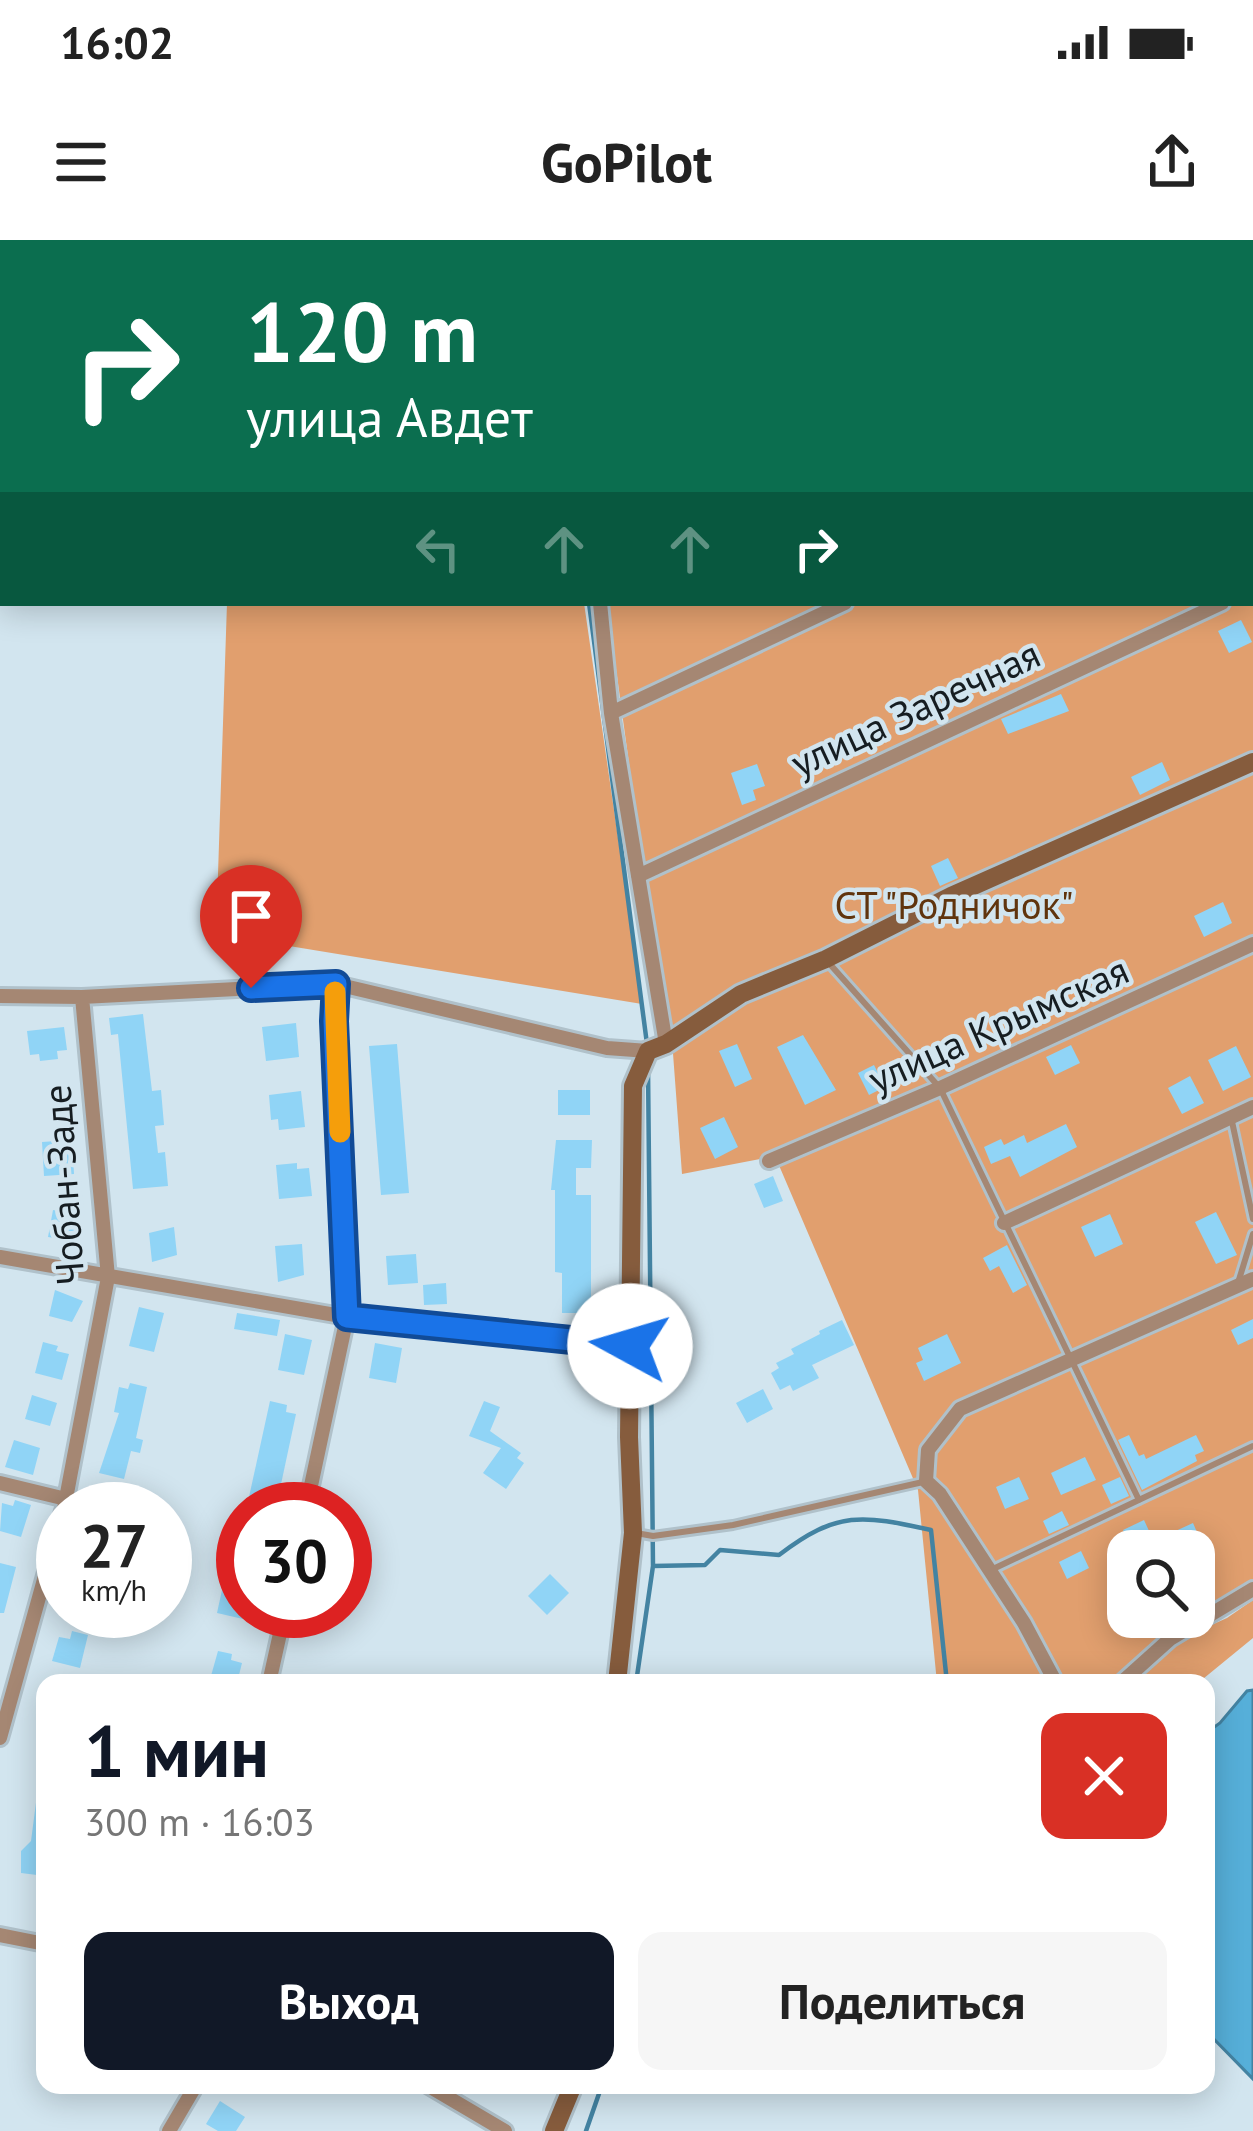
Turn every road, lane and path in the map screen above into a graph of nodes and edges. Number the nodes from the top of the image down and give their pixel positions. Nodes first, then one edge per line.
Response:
1 (600, 606) edge
2 (839, 606) edge
3 (1215, 606) edge
4 (611, 713) junction
5 (1253, 762) edge
6 (638, 876) junction
7 (1253, 944) edge
8 (826, 959) junction
9 (336, 984) junction
10 (0, 996) edge
11 (82, 997) junction
12 (657, 1047) junction
13 (940, 1088) junction
14 (1253, 1107) edge
15 (1231, 1118) junction
16 (769, 1161) dead end
17 (1253, 1219) edge
18 (1004, 1223) junction
19 (1253, 1234) edge
20 (0, 1257) edge
21 (108, 1276) junction
22 (1253, 1279) edge
23 (1237, 1286) junction
24 (347, 1317) junction
25 (630, 1346) junction
26 (1070, 1359) junction
27 (1253, 1446) edge
28 (926, 1481) junction
29 (69, 1482) edge
30 (313, 1482) edge
31 (0, 1483) edge
32 (36, 1496) edge
33 (1138, 1500) junction
34 (633, 1532) junction
35 (990, 1571) junction
36 (1253, 1589) edge
37 (36, 1601) edge
38 (279, 1638) edge
39 (271, 1674) edge
40 (618, 1674) edge
41 (1051, 1674) edge
42 (1131, 1674) edge
43 (3, 1714) edge
44 (0, 1738) edge
45 (0, 1935) edge
46 (36, 1942) edge
47 (191, 2094) edge
48 (443, 2094) edge
49 (569, 2094) edge
50 (169, 2131) edge
51 (505, 2131) edge
52 (554, 2131) edge

1 - 4 street
2 - 4 street
3 - 6 street, улица Заречная
4 - 6 street
5 - 8 street
6 - 12 street
7 - 13 street, улица Крымская
8 - 12 street
8 - 13 lane
9 - 11 street
9 - 12 street
9 - 24 street
10 - 11 street
11 - 21 street, Чобан-Заде
12 - 25 street
13 - 16 street, улица Крымская
13 - 18 lane
14 - 15 street
15 - 17 lane
15 - 18 street
18 - 26 lane
19 - 23 lane
20 - 21 street
21 - 24 street
21 - 29 street, Чобан-Заде
22 - 23 street
23 - 26 street
24 - 25 street
24 - 30 street
25 - 34 street
26 - 28 street
26 - 33 lane
27 - 33 lane
28 - 34 lane
28 - 35 street
31 - 32 street
33 - 35 lane
34 - 40 street
35 - 41 street
36 - 42 street
37 - 43 street, Чобан-Заде
38 - 39 street
43 - 44 street, Чобан-Заде
45 - 46 street
47 - 50 street
48 - 51 street
49 - 52 street

